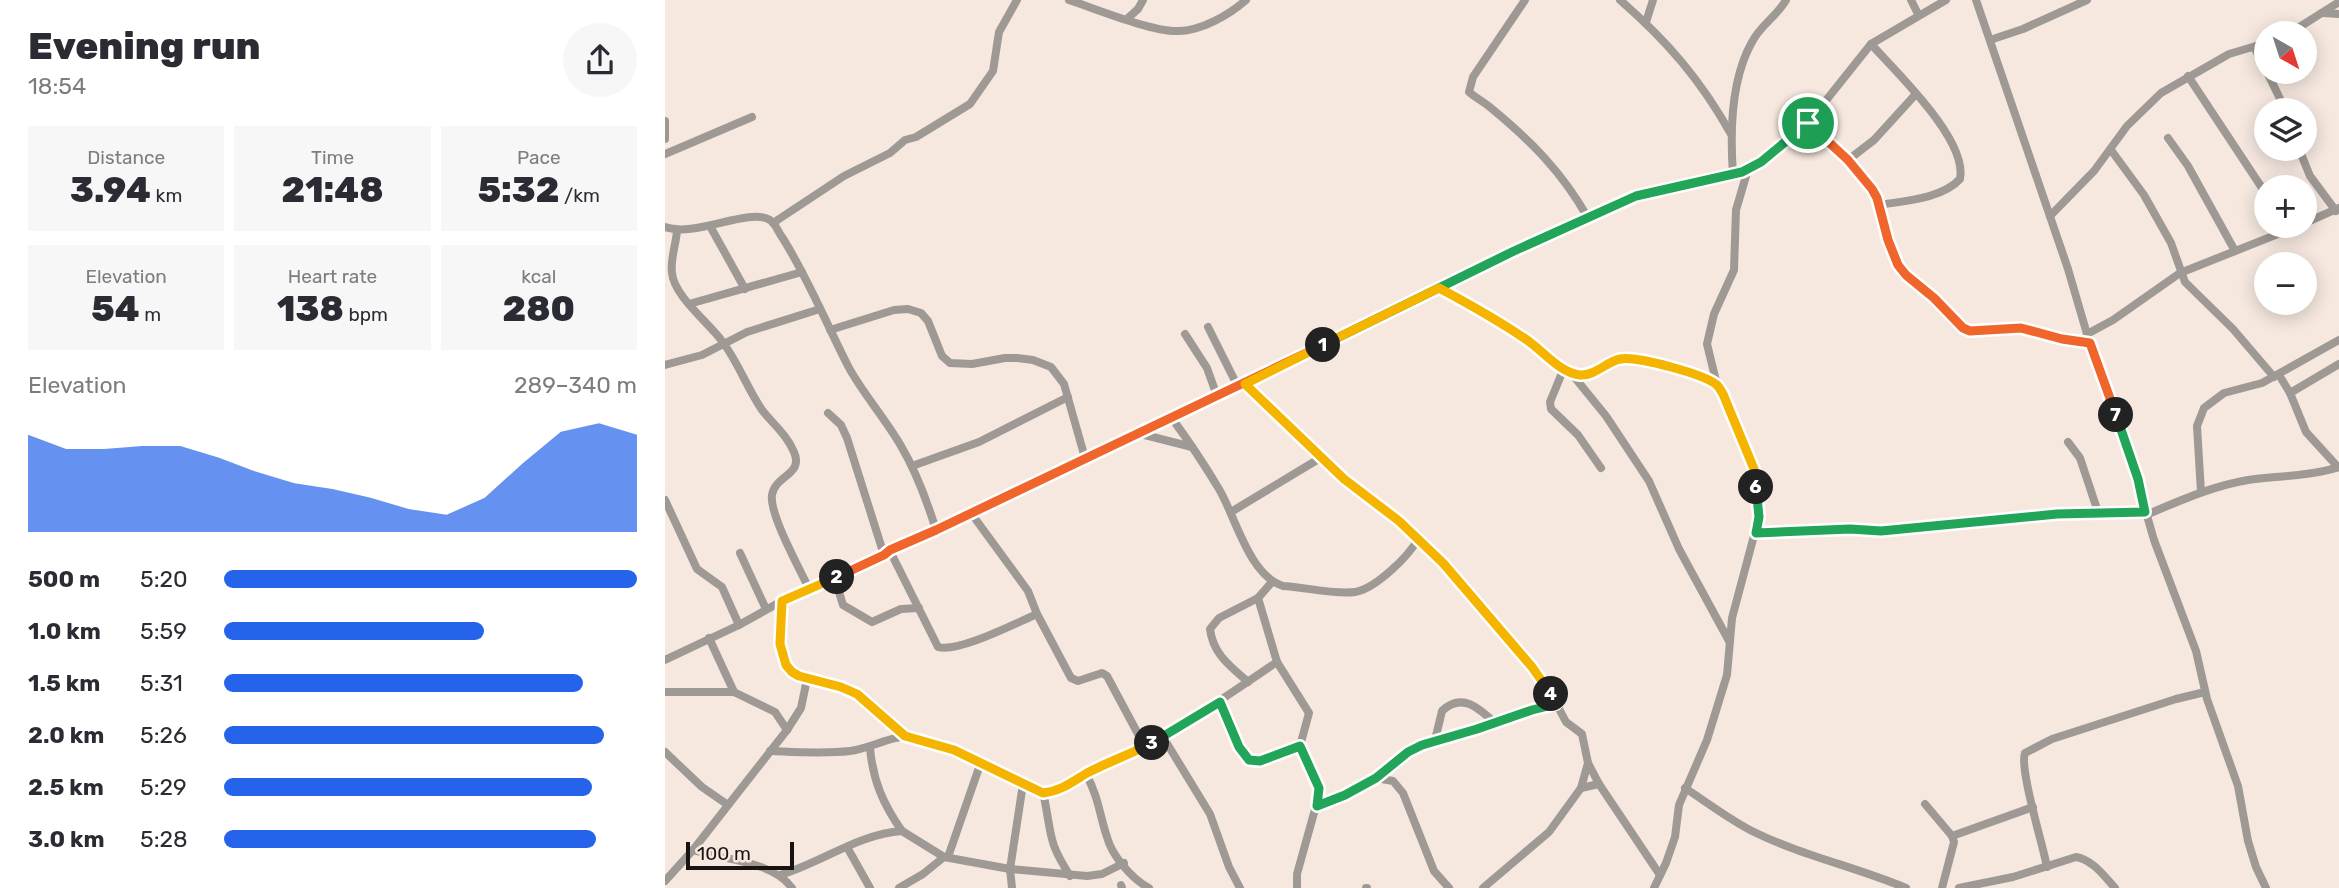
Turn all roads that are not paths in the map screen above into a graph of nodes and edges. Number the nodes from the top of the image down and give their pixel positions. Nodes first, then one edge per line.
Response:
1 (1017, 0) edge
2 (1069, 0) edge
3 (1143, 0) edge
4 (1246, 0) edge
5 (1525, 0) edge
6 (1620, 0) edge
7 (1653, 0) edge
8 (1786, 0) edge
9 (1911, 0) edge
10 (1946, 0) edge
11 (1976, 0) edge
12 (2087, 0) edge
13 (2333, 3) edge
14 (2322, 13) junction
15 (1918, 14) junction
16 (2339, 14) edge
17 (1127, 19) junction
18 (2309, 21) edge
19 (1646, 22) junction
20 (1990, 40) junction
21 (1871, 44) junction
22 (2254, 47) edge
23 (2188, 76) junction
24 (1915, 94) junction
25 (751, 117) dead end
26 (665, 121) edge
27 (1808, 123) junction
28 (1731, 134) junction
29 (2168, 138) dead end
30 (665, 139) edge
31 (2111, 150) junction
32 (665, 154) edge
33 (1848, 160) junction
34 (2304, 161) edge
35 (1742, 172) junction
36 (1733, 174) junction
37 (2254, 176) edge
38 (1878, 205) junction
39 (2337, 210) edge
40 (2050, 216) junction
41 (1588, 218) junction
42 (2317, 218) edge
43 (773, 223) junction
44 (710, 226) junction
45 (665, 227) edge
46 (677, 231) junction
47 (2266, 238) edge
48 (2235, 251) junction
49 (802, 272) junction
50 (2180, 273) junction
51 (1439, 288) junction
52 (745, 289) junction
53 (689, 304) junction
54 (820, 309) junction
55 (1208, 327) dead end
56 (830, 330) junction
57 (1185, 334) dead end
58 (2087, 334) junction
59 (2339, 340) edge
60 (2090, 343) junction
61 (725, 345) junction
62 (2339, 364) edge
63 (665, 365) edge
64 (1567, 371) junction
65 (2276, 376) junction
66 (1241, 385) junction
67 (1717, 385) junction
68 (2290, 393) junction
69 (1217, 396) junction
70 (1068, 397) junction
71 (828, 413) dead end
72 (1171, 417) junction
73 (1137, 433) junction
74 (2068, 442) dead end
75 (1193, 447) junction
76 (1322, 457) junction
77 (1085, 458) junction
78 (912, 466) junction
79 (2339, 467) edge
80 (1601, 468) dead end
81 (2201, 492) junction
82 (665, 500) edge
83 (1231, 512) junction
84 (2098, 512) junction
85 (971, 513) junction
86 (2146, 513) junction
87 (936, 530) junction
88 (1756, 533) junction
89 (1418, 539) junction
90 (887, 552) junction
91 (740, 553) dead end
92 (835, 579) junction
93 (1272, 582) junction
94 (809, 589) junction
95 (1258, 598) junction
96 (782, 601) junction
97 (919, 608) junction
98 (766, 609) junction
99 (1037, 614) junction
100 (739, 625) junction
101 (709, 638) junction
102 (1729, 641) junction
103 (665, 660) edge
104 (1277, 662) junction
105 (807, 679) junction
106 (1248, 681) junction
107 (665, 692) edge
108 (734, 692) junction
109 (2206, 692) junction
110 (1220, 702) junction
111 (1556, 704) junction
112 (1495, 723) junction
113 (787, 730) junction
114 (905, 736) junction
115 (1163, 737) junction
116 (1435, 740) junction
117 (1300, 746) junction
118 (1145, 747) junction
119 (870, 748) junction
120 (770, 751) junction
121 (665, 752) edge
122 (981, 762) junction
123 (1588, 763) junction
124 (1086, 774) junction
125 (1376, 778) junction
126 (1023, 784) junction
127 (1599, 784) junction
128 (1581, 788) junction
129 (1685, 788) junction
130 (1043, 793) junction
131 (1925, 803) dead end
132 (728, 805) junction
133 (1317, 806) junction
134 (2033, 807) junction
135 (902, 831) junction
136 (1952, 836) junction
137 (847, 847) junction
138 (693, 850) junction
139 (946, 857) junction
140 (1123, 863) junction
141 (2047, 867) junction
142 (1010, 869) junction
143 (780, 875) junction
144 (1660, 875) junction
145 (1070, 876) junction
146 (665, 881) edge
147 (792, 888) edge
148 (870, 888) edge
149 (899, 888) edge
150 (1012, 888) edge
151 (1149, 888) edge
152 (1240, 888) edge
153 (1297, 888) edge
154 (1449, 888) edge
155 (1483, 888) edge
156 (1654, 888) edge
157 (1906, 888) edge
158 (1942, 888) edge
159 (1959, 888) edge
160 (2115, 888) edge
161 (2266, 888) edge

1 - 43 street
2 - 17 street
3 - 17 street
4 - 17 street
5 - 41 street
6 - 19 street
7 - 19 street
8 - 28 street
9 - 15 street
10 - 15 street
11 - 20 street
12 - 20 street
13 - 14 street
14 - 16 street
14 - 18 street
15 - 21 street
19 - 28 street
20 - 40 street
21 - 24 street
21 - 27 street
22 - 23 street
23 - 31 street
23 - 37 street
24 - 33 street
24 - 38 street
25 - 32 street
26 - 30 street
27 - 33 street
27 - 35 street
28 - 36 street
29 - 48 street
31 - 40 street
31 - 50 street
33 - 38 street
34 - 39 street
35 - 36 street
35 - 67 street
36 - 41 street
38 - 60 street
39 - 42 street
40 - 58 street
41 - 51 street
43 - 44 street
43 - 49 street
44 - 46 street
44 - 52 street
45 - 46 street
46 - 53 street
47 - 48 street
48 - 50 street
49 - 52 street
49 - 54 street
50 - 58 street
50 - 65 street
51 - 64 street
51 - 66 street
52 - 53 street
53 - 61 street
54 - 56 street
54 - 61 street
55 - 66 street
56 - 70 street
56 - 78 street
57 - 69 street
58 - 60 street
59 - 65 street
60 - 86 street
61 - 63 street
61 - 94 street
62 - 68 street
64 - 67 street
64 - 80 street
64 - 102 street
65 - 68 street
65 - 81 street
66 - 69 street
66 - 76 street
67 - 88 street
68 - 79 street
69 - 72 street
70 - 77 street
70 - 78 street
71 - 90 street
72 - 73 street
72 - 75 street
73 - 75 street
73 - 77 street
74 - 84 street
75 - 83 street
76 - 83 street
76 - 89 street
77 - 85 street
78 - 87 street
79 - 81 street
81 - 86 street
82 - 100 street
83 - 93 street
84 - 86 street
84 - 88 street
85 - 87 street
85 - 99 street
86 - 109 street
87 - 90 street
88 - 102 street
89 - 93 street
89 - 111 street
90 - 92 street
90 - 97 street
91 - 98 street
92 - 94 street
92 - 97 street
93 - 95 street
94 - 96 street
95 - 104 street
95 - 106 street
96 - 98 street
96 - 105 street
97 - 99 street
98 - 100 street
99 - 118 street
100 - 101 street
101 - 103 street
101 - 108 street
102 - 129 street
104 - 106 street
104 - 117 street
105 - 113 street
105 - 114 street
106 - 110 street
107 - 108 street
108 - 113 street
109 - 134 street
109 - 161 street
110 - 115 street
110 - 117 street
111 - 112 street
111 - 123 street
112 - 116 street
112 - 116 street
113 - 120 street
114 - 119 street
114 - 122 street
115 - 118 street
115 - 152 street
116 - 125 street
117 - 133 street
118 - 124 street
119 - 120 street
119 - 135 street
120 - 132 street
121 - 132 street
122 - 126 street
122 - 139 street
123 - 127 street
123 - 128 street
124 - 130 street
124 - 140 street
125 - 133 street
125 - 154 street
126 - 130 street
126 - 142 street
127 - 128 street
127 - 144 street
128 - 155 street
129 - 144 street
129 - 157 street
130 - 145 street
131 - 136 street
132 - 138 street
133 - 153 street
134 - 136 street
134 - 141 street
135 - 137 street
135 - 139 street
136 - 158 street
137 - 143 street
137 - 148 street
138 - 143 street
138 - 146 street
139 - 142 street
139 - 149 street
140 - 145 street
140 - 151 street
141 - 159 street
141 - 160 street
142 - 145 street
142 - 150 street
143 - 147 street
144 - 156 street

